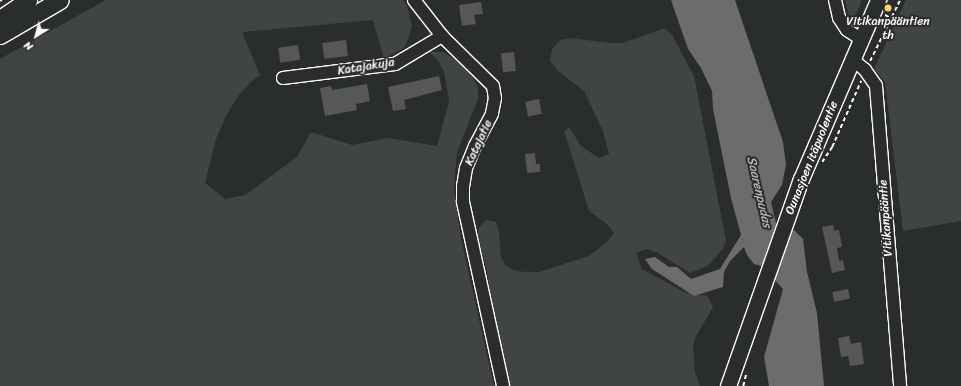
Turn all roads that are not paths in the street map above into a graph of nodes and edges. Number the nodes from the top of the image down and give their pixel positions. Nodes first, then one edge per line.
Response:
1 (28, 0) edge
2 (60, 0) edge
3 (414, 0) edge
4 (835, 0) edge
5 (883, 4) edge
6 (0, 19) edge
7 (0, 35) edge
8 (442, 36) junction
9 (860, 39) junction
10 (852, 59) junction
11 (283, 78) dead end
12 (503, 386) edge
13 (728, 386) edge
14 (900, 386) edge

1 - 6 highway
2 - 7 highway
3 - 8 street, Katajatie
4 - 9 street
5 - 9 main road, Ounasjoen itäpuolentie
8 - 11 street, Katajakuja
8 - 12 street, Katajatie
9 - 10 main road, Ounasjoen itäpuolentie
10 - 13 main road, Ounasjoen itäpuolentie
10 - 14 street, Vitikanpääntie

